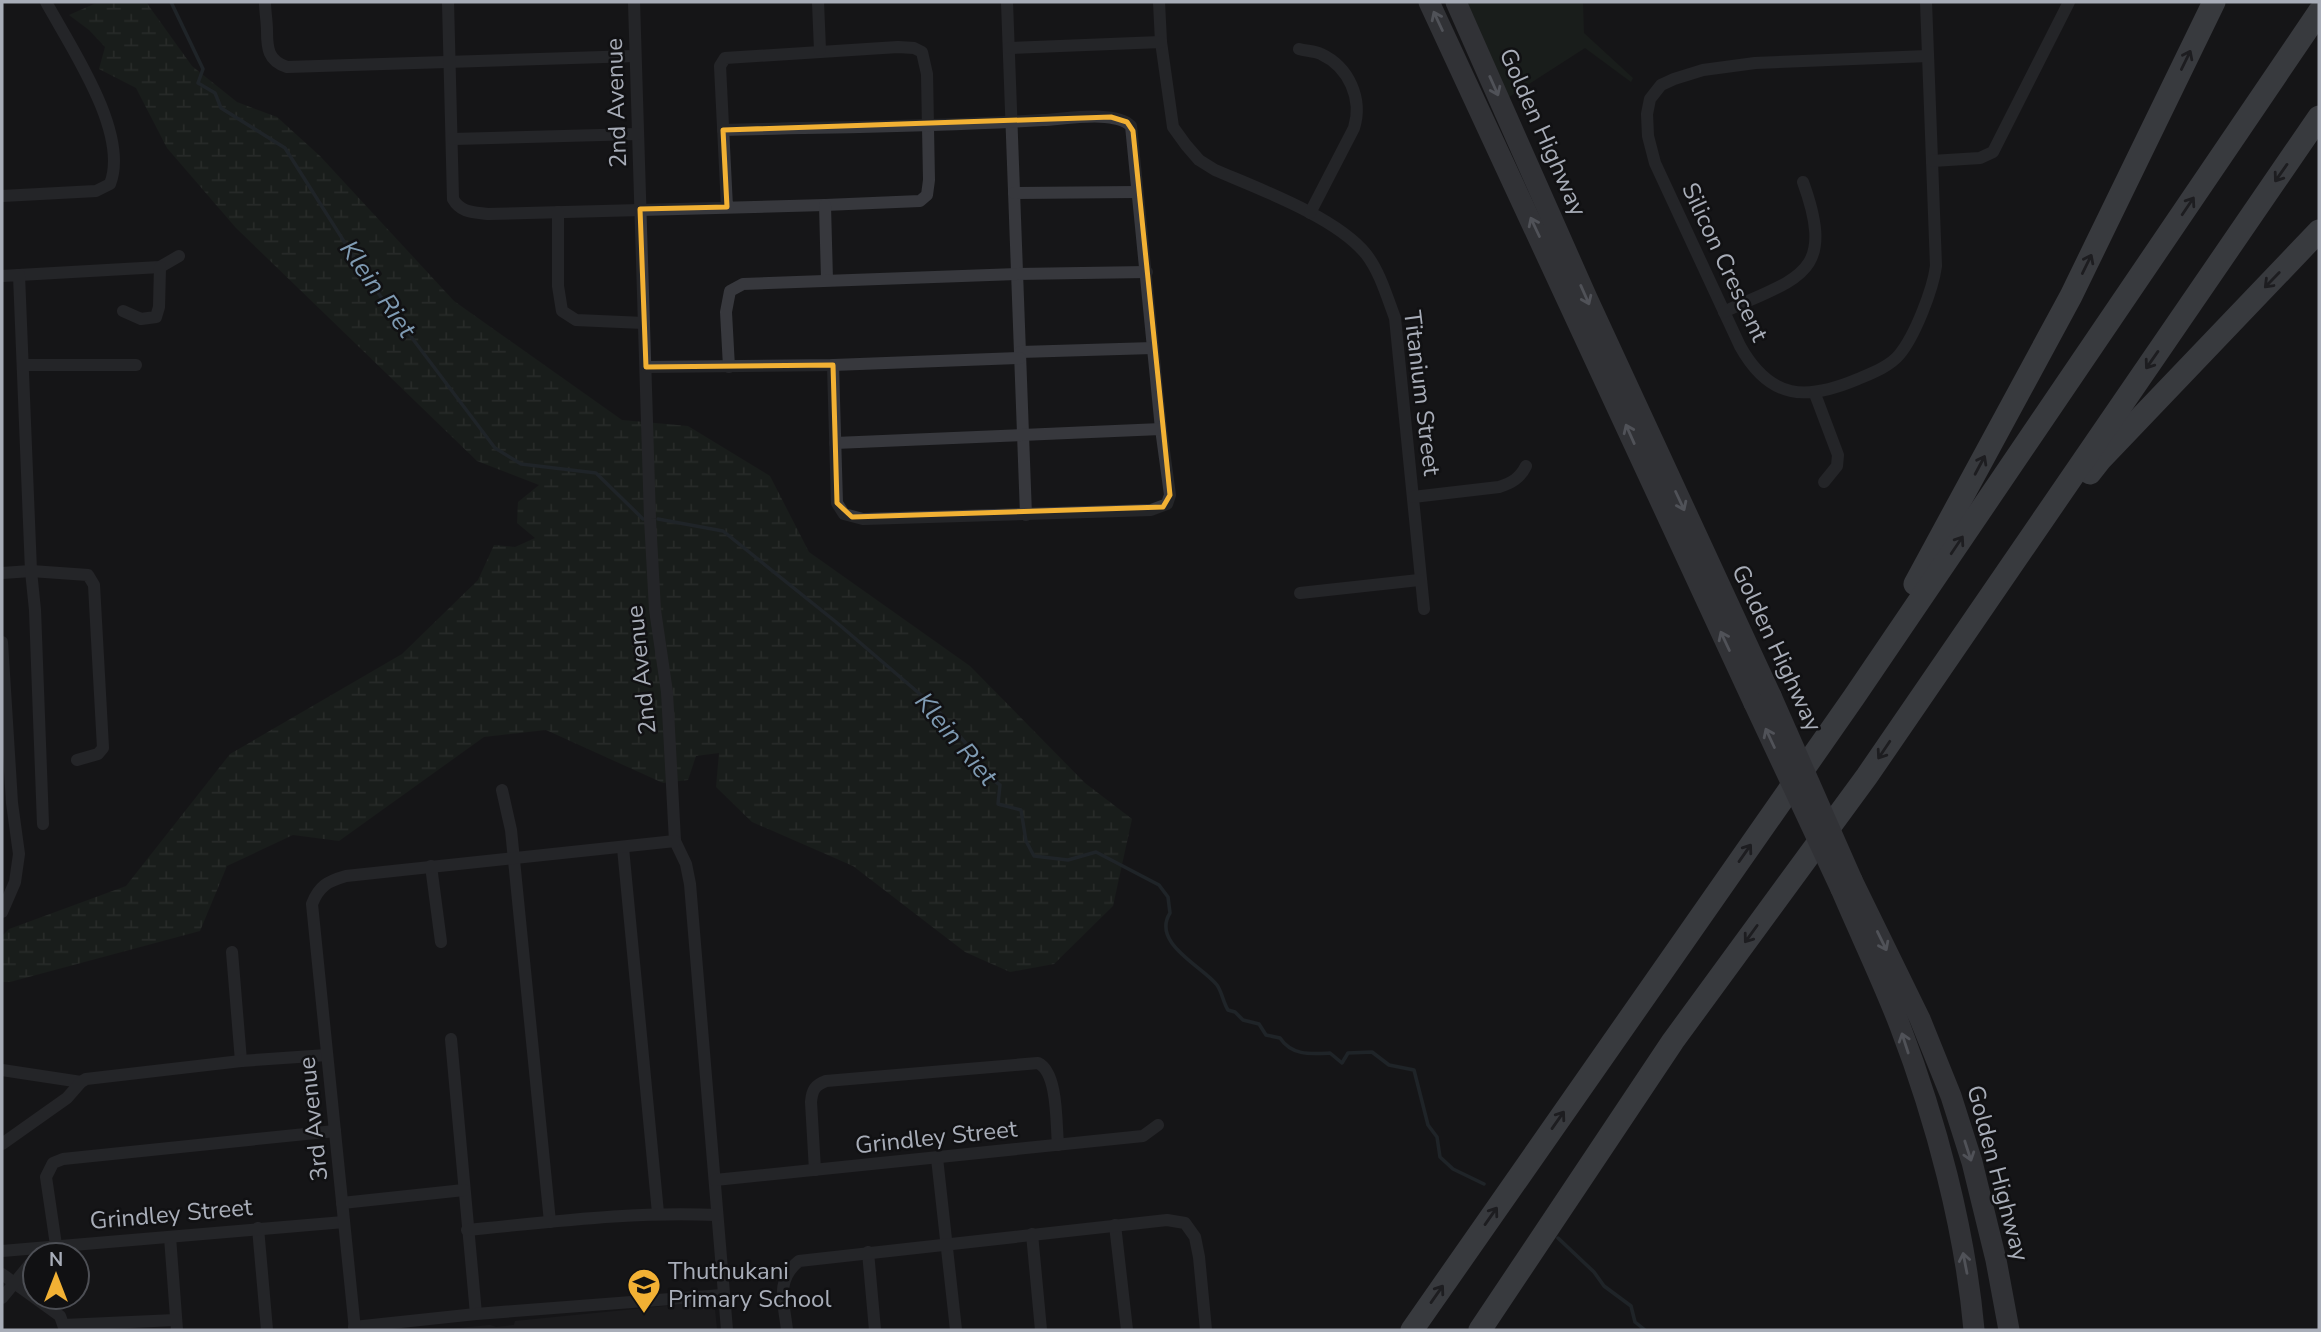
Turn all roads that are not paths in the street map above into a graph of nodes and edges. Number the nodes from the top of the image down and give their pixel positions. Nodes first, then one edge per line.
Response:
1 (46, 2) edge
2 (265, 2) edge
3 (448, 2) edge
4 (634, 2) edge
5 (818, 2) edge
6 (1007, 2) edge
7 (1159, 2) edge
8 (1429, 2) edge
9 (1456, 2) edge
10 (1926, 2) edge
11 (2069, 2) edge
12 (2214, 2) edge
13 (2319, 12) edge
14 (1161, 42) junction
15 (1009, 48) junction
16 (1299, 49) dead end
17 (820, 50) junction
18 (635, 56) junction
19 (1928, 56) junction
20 (450, 63) junction
21 (2319, 117) edge
22 (1012, 122) junction
23 (929, 124) junction
24 (723, 130) junction
25 (638, 134) junction
26 (453, 139) junction
27 (1932, 161) junction
28 (1804, 182) dead end
29 (1137, 192) junction
30 (1014, 193) junction
31 (2, 196) edge
32 (825, 205) junction
33 (727, 207) junction
34 (640, 209) junction
35 (558, 212) junction
36 (1310, 213) junction
37 (2319, 232) edge
38 (179, 256) dead end
39 (160, 267) junction
40 (1147, 272) junction
41 (1017, 274) junction
42 (19, 275) junction
43 (2, 276) edge
44 (827, 280) junction
45 (123, 311) dead end
46 (1724, 313) junction
47 (644, 323) junction
48 (1153, 348) junction
49 (1020, 355) junction
50 (23, 365) junction
51 (136, 365) dead end
52 (834, 365) junction
53 (646, 367) junction
54 (729, 367) junction
55 (1815, 394) junction
56 (1161, 429) junction
57 (1023, 436) junction
58 (835, 443) junction
59 (1526, 466) dead end
60 (1824, 482) dead end
61 (1413, 497) junction
62 (1026, 515) junction
63 (31, 571) junction
64 (2, 573) edge
65 (1419, 580) junction
66 (1300, 593) dead end
67 (1424, 609) dead end
68 (2, 642) edge
69 (1854, 698) junction
70 (1762, 699) junction
71 (1908, 715) junction
72 (77, 760) dead end
73 (502, 790) dead end
74 (43, 824) dead end
75 (675, 841) junction
76 (623, 848) junction
77 (512, 859) junction
78 (431, 866) junction
79 (1846, 884) junction
80 (2, 912) edge
81 (441, 942) dead end
82 (232, 952) dead end
83 (451, 1039) dead end
84 (327, 1055) junction
85 (241, 1061) junction
86 (2, 1070) edge
87 (81, 1082) junction
88 (1158, 1125) dead end
89 (335, 1131) junction
90 (2, 1144) edge
91 (1058, 1145) junction
92 (937, 1157) junction
93 (815, 1170) junction
94 (715, 1180) junction
95 (464, 1190) junction
96 (342, 1203) junction
97 (658, 1213) junction
98 (717, 1215) junction
99 (344, 1222) junction
100 (550, 1222) junction
101 (1115, 1225) junction
102 (258, 1228) junction
103 (467, 1230) junction
104 (1032, 1234) junction
105 (170, 1237) junction
106 (43, 1241) edge
107 (947, 1243) junction
108 (91, 1246) edge
109 (2, 1251) edge
110 (21, 1251) edge
111 (868, 1252) junction
112 (2, 1274) edge
113 (21, 1276) edge
114 (15, 1283) junction
115 (723, 1295) junction
116 (2, 1298) edge
117 (477, 1314) junction
118 (176, 1325) edge
119 (64, 1328) edge
120 (355, 1329) edge
121 (267, 1330) edge
122 (727, 1330) edge
123 (787, 1330) edge
124 (875, 1330) edge
125 (956, 1330) edge
126 (1041, 1330) edge
127 (1127, 1330) edge
128 (1206, 1330) edge
129 (1412, 1330) edge
130 (1480, 1330) edge
131 (1974, 1330) edge
132 (2009, 1330) edge

1 - 31 street
2 - 20 street
3 - 20 street
4 - 18 street, 2nd Avenue
5 - 17 street
6 - 15 street
7 - 14 street, Titanium Street
70 -> 8 main road, Golden Highway
9 -> 70 main road, Golden Highway
10 - 19 street, Silicon Crescent
11 - 27 street
69 -> 12 highway
69 -> 13 highway
14 - 15 street
14 - 36 street, Titanium Street
15 - 22 street
16 - 36 street
17 - 23 street
17 - 24 street
18 - 20 street
18 - 25 street, 2nd Avenue
19 - 27 street, Silicon Crescent
19 - 46 street, Silicon Crescent
20 - 26 street
21 -> 71 highway
22 - 23 street
22 - 29 street
22 - 30 street
23 - 24 street
23 - 32 street
24 - 33 street
25 - 26 street
25 - 34 street, 2nd Avenue
26 - 35 street
27 - 55 street, Silicon Crescent
28 - 46 street
29 - 30 street
29 - 40 street
30 - 41 street
32 - 33 street
32 - 44 street
33 - 34 street
34 - 35 street
34 - 47 street, 2nd Avenue
35 - 47 street
36 - 61 street, Titanium Street
37 -> 71 highway
38 - 39 street
39 - 42 street
39 - 45 street
40 - 41 street
40 - 48 street
41 - 44 street
41 - 49 street
42 - 43 street
42 - 50 street
44 - 54 street
46 - 55 street, Silicon Crescent
47 - 53 street, 2nd Avenue
48 - 49 street
48 - 56 street
49 - 52 street
49 - 57 street
50 - 51 street
50 - 63 street
52 - 54 street
52 - 58 street
53 - 54 street
53 - 75 street, 2nd Avenue
55 - 60 street
56 - 57 street
56 - 62 street
57 - 58 street
57 - 62 street
58 - 62 street
59 - 61 street
61 - 65 street, Titanium Street
63 - 64 street
63 - 72 street
63 - 74 street
65 - 66 street
65 - 67 street, Titanium Street
68 - 80 street
129 -> 69 highway
70 - 79 main road, Golden Highway, bridge
71 -> 130 highway
73 - 77 street
75 - 76 street
75 - 94 street, 2nd Avenue
76 - 77 street
76 - 97 street
77 - 78 street
77 - 100 street
78 - 81 street
78 - 84 street, 3rd Avenue
131 -> 79 main road, Golden Highway
79 -> 132 main road, Golden Highway
82 - 85 street
83 - 95 street
84 - 85 street
84 - 89 street, 3rd Avenue
85 - 87 street
86 - 87 street
87 - 90 street
88 - 91 street, Grindley Street
89 - 96 street, 3rd Avenue
89 - 106 street
91 - 92 street, Grindley Street
91 - 93 street
92 - 93 street, Grindley Street
92 - 107 street
93 - 94 street, Grindley Street
94 - 98 street, 2nd Avenue
95 - 96 street
95 - 103 street
96 - 99 street, 3rd Avenue
97 - 98 street
97 - 100 street
98 - 115 street, 2nd Avenue
99 - 102 street, Grindley Street
99 - 120 street, 3rd Avenue
100 - 103 street
101 - 104 street
101 - 127 street
101 - 128 street
102 - 105 street, Grindley Street
102 - 121 street
103 - 117 street
104 - 107 street
104 - 126 street
105 - 108 street, Grindley Street
105 - 118 street
107 - 111 street
107 - 125 street
109 - 110 street, Grindley Street
111 - 123 street
111 - 124 street
112 - 114 street
113 - 114 street
114 - 116 street
114 - 119 street
115 - 117 street
115 - 122 street, 2nd Avenue
117 - 120 street
118 - 119 street

